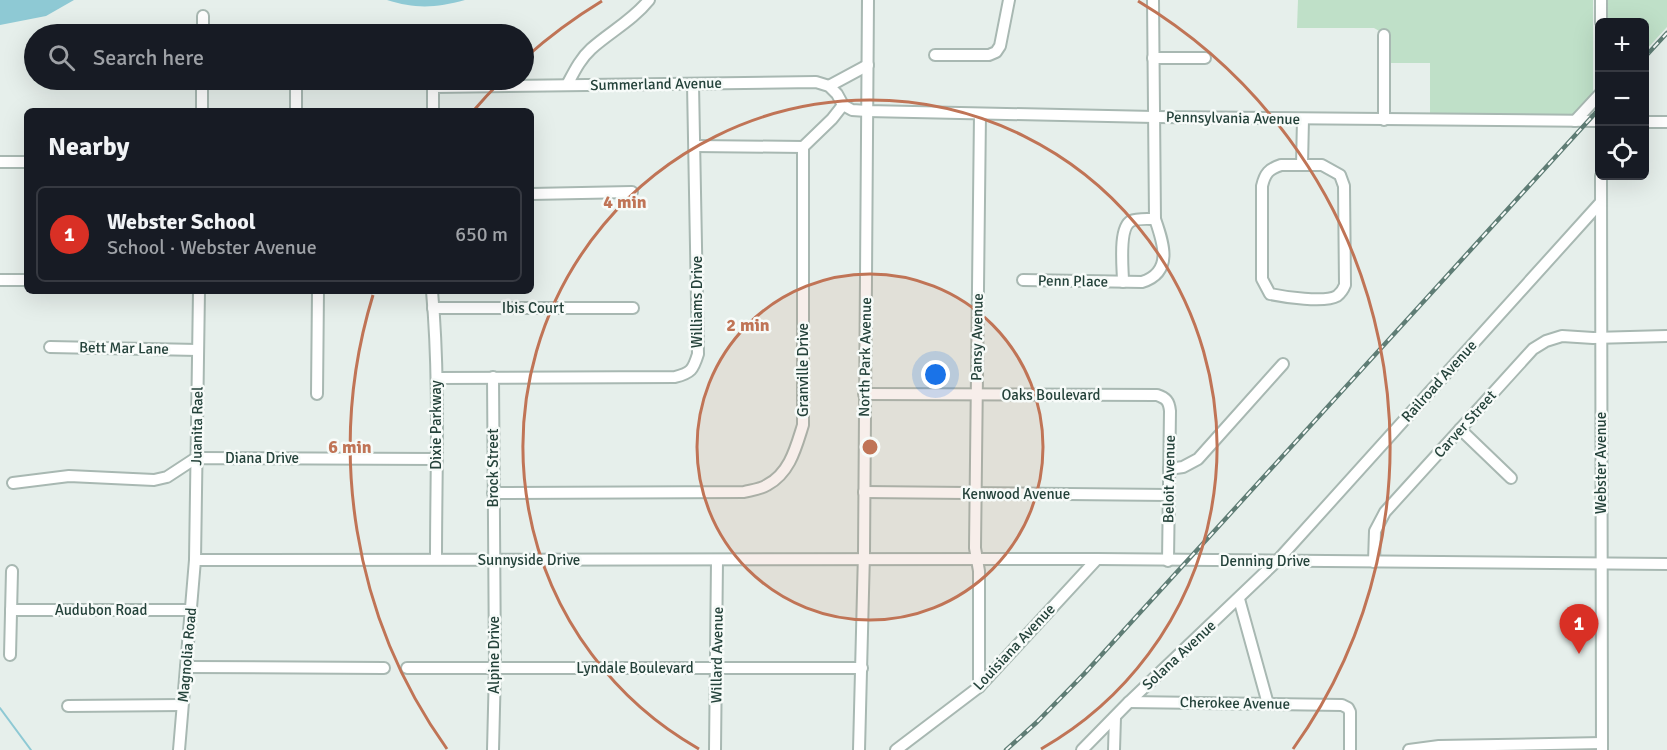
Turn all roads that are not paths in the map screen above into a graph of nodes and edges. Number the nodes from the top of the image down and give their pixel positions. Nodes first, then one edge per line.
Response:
1 (649, 0) edge
2 (868, 0) edge
3 (1009, 0) edge
4 (1153, 0) edge
5 (1601, 0) edge
6 (203, 16) dead end
7 (1601, 18) edge
8 (203, 24) edge
9 (1384, 35) dead end
10 (935, 55) dead end
11 (1153, 58) junction
12 (1205, 58) dead end
13 (868, 65) junction
14 (693, 84) junction
15 (534, 85) edge
16 (567, 85) junction
17 (829, 86) junction
18 (202, 90) edge
19 (296, 90) edge
20 (433, 90) edge
21 (1595, 98) edge
22 (843, 105) junction
23 (202, 108) edge
24 (296, 108) edge
25 (433, 108) edge
26 (867, 111) junction
27 (980, 114) junction
28 (1154, 117) junction
29 (1303, 119) junction
30 (1384, 120) junction
31 (1575, 121) junction
32 (1595, 121) edge
33 (1649, 122) edge
34 (1667, 122) edge
35 (695, 146) junction
36 (803, 147) junction
37 (0, 162) edge
38 (24, 162) edge
39 (1302, 165) junction
40 (1601, 180) edge
41 (632, 192) dead end
42 (534, 194) edge
43 (1601, 201) junction
44 (1155, 219) junction
45 (0, 280) edge
46 (24, 280) edge
47 (1023, 280) dead end
48 (1123, 282) junction
49 (199, 294) edge
50 (318, 294) edge
51 (432, 294) edge
52 (434, 308) junction
53 (633, 308) dead end
54 (1667, 336) edge
55 (1601, 337) junction
56 (50, 347) dead end
57 (198, 350) junction
58 (1283, 364) dead end
59 (493, 377) junction
60 (437, 378) junction
61 (317, 394) dead end
62 (864, 394) junction
63 (976, 394) junction
64 (1165, 398) joint
65 (1460, 429) junction
66 (196, 458) junction
67 (436, 459) junction
68 (1169, 469) junction
69 (1511, 478) dead end
70 (13, 483) dead end
71 (864, 492) junction
72 (493, 493) junction
73 (975, 493) junction
74 (1168, 495) junction
75 (436, 559) junction
76 (494, 559) junction
77 (863, 559) junction
78 (977, 559) junction
79 (1097, 559) junction
80 (195, 560) junction
81 (717, 560) junction
82 (1168, 561) junction
83 (1277, 561) junction
84 (1374, 562) junction
85 (1601, 564) junction
86 (1667, 564) edge
87 (12, 571) dead end
88 (1239, 599) junction
89 (11, 610) junction
90 (191, 610) junction
91 (10, 656) dead end
92 (186, 668) junction
93 (384, 668) dead end
94 (407, 668) dead end
95 (495, 668) junction
96 (717, 668) junction
97 (862, 668) junction
98 (979, 687) junction
99 (1129, 702) junction
100 (1268, 704) junction
101 (182, 705) junction
102 (68, 706) dead end
103 (1115, 717) junction
104 (1602, 747) edge
105 (1478, 748) edge
106 (179, 750) edge
107 (493, 750) edge
108 (716, 750) edge
109 (858, 750) edge
110 (896, 750) edge
111 (1082, 750) edge
112 (1114, 750) edge
113 (1350, 750) edge
114 (1409, 750) edge

1 - 16 street
2 - 13 street, North Park Avenue
3 - 10 street
4 - 11 street
5 - 7 street
6 - 8 street
9 - 30 street
11 - 12 street
11 - 28 street
13 - 17 street
13 - 26 street, North Park Avenue
14 - 16 street, Summerland Avenue
14 - 17 street, Summerland Avenue
14 - 35 street, Williams Drive
15 - 16 street, Summerland Avenue
17 - 22 street
18 - 23 street
19 - 24 street
20 - 25 street, Summerland Avenue
21 - 31 street
22 - 26 street
22 - 36 street
26 - 27 street, Pennsylvania Avenue
26 - 62 street, North Park Avenue
27 - 28 street, Pennsylvania Avenue
27 - 63 street, Pansy Avenue
28 - 29 street, Pennsylvania Avenue
28 - 44 street, Penn Place
29 - 30 street, Pennsylvania Avenue
29 - 39 street
30 - 31 street, Pennsylvania Avenue
31 - 32 street, Pennsylvania Avenue
33 - 34 street
35 - 36 street
35 - 59 street, Williams Drive
36 - 72 street, Granville Drive
37 - 38 street
39 - 39 street
40 - 43 street, Webster Avenue
41 - 42 street
43 - 55 street, Webster Avenue
43 - 83 street, Railroad Avenue
44 - 48 street, Penn Place
44 - 48 street, Penn Place
45 - 46 street
47 - 48 street, Penn Place
49 - 57 street, Juanita Rael
50 - 61 street
51 - 52 street, Dixie Parkway
52 - 53 street, Ibis Court
52 - 60 street, Dixie Parkway
54 - 55 street, Carver Street
55 - 65 street, Carver Street
55 - 85 street, Webster Avenue
56 - 57 street, Bett Mar Lane
57 - 66 street, Juanita Rael
58 - 68 street
59 - 60 street, Williams Drive
59 - 72 street, Brock Street
60 - 67 street, Dixie Parkway
62 - 63 street, Oaks Boulevard
62 - 71 street, North Park Avenue
63 - 64 street, Oaks Boulevard
63 - 73 street, Pansy Avenue
64 - 68 street, Beloit Avenue
65 - 69 street
65 - 84 street, Carver Street
66 - 67 street, Diana Drive
66 - 70 street
66 - 80 street, Juanita Rael
67 - 75 street, Dixie Parkway
68 - 74 street, Beloit Avenue
71 - 73 street, Kenwood Avenue
71 - 77 street, North Park Avenue
72 - 76 street, Brock Street
73 - 74 street, Kenwood Avenue
73 - 78 street, Pansy Avenue
74 - 82 street, Beloit Avenue
75 - 76 street, Sunnyside Drive
75 - 80 street, Sunnyside Drive
76 - 81 street, Sunnyside Drive
76 - 95 street, Alpine Drive
77 - 78 street, Denning Drive
77 - 81 street, Sunnyside Drive
77 - 97 street, North Park Avenue
78 - 79 street, Denning Drive
78 - 98 street, Pansy Avenue
79 - 82 street, Denning Drive
79 - 98 street, Louisiana Avenue
80 - 90 street, Magnolia Road
81 - 96 street, Willard Avenue
82 - 83 street, Denning Drive
83 - 84 street, Denning Drive
83 - 88 street, Solana Avenue
84 - 85 street, Denning Drive
85 - 86 street, Denning Drive
85 - 104 street, Webster Avenue
87 - 89 street
88 - 99 street, Solana Avenue
88 - 100 street
89 - 90 street, Audubon Road
89 - 91 street
90 - 92 street, Magnolia Road
92 - 93 street
92 - 101 street, Magnolia Road
94 - 95 street, Lyndale Boulevard
95 - 96 street, Lyndale Boulevard
95 - 107 street, Alpine Drive
96 - 97 street, Lyndale Boulevard
96 - 108 street, Willard Avenue
97 - 109 street, North Park Avenue
98 - 110 street, Louisiana Avenue
99 - 100 street, Cherokee Avenue
99 - 103 street, Solana Avenue
100 - 113 street, Cherokee Avenue
101 - 102 street
101 - 106 street, Magnolia Road
103 - 111 street, Solana Avenue
103 - 112 street
104 - 105 street
105 - 114 street

